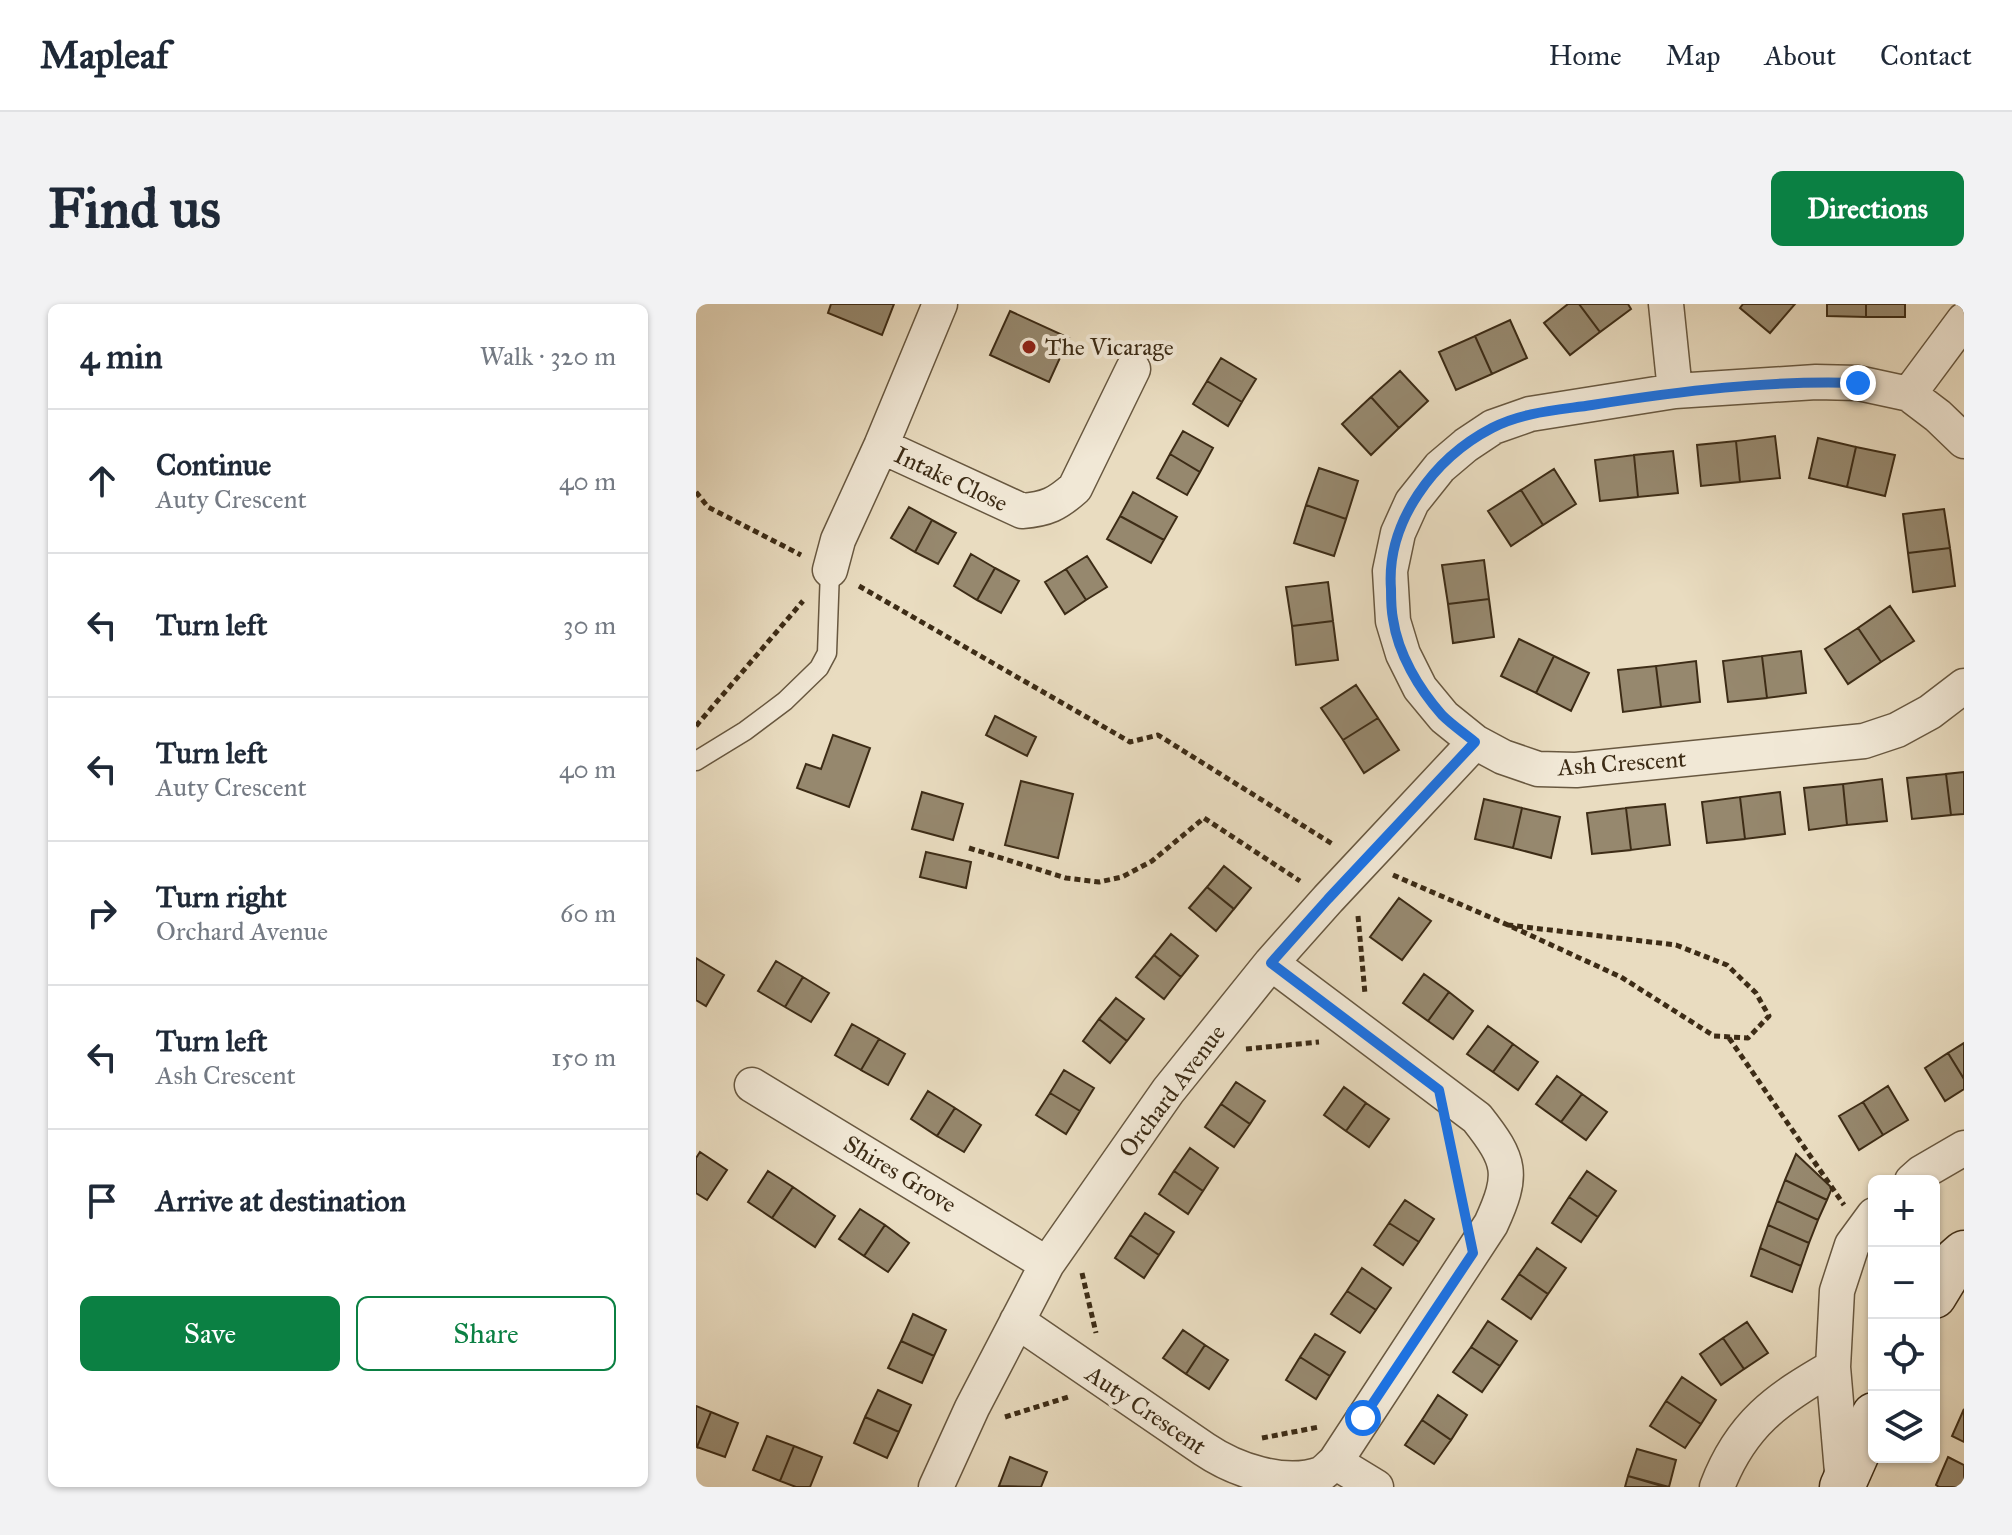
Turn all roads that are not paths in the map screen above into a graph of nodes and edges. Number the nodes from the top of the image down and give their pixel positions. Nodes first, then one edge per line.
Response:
1 (940, 304) edge
2 (1666, 304) edge
3 (1964, 320) edge
4 (1133, 369) dead end
5 (1675, 391) junction
6 (1909, 394) junction
7 (1964, 441) edge
8 (881, 446) junction
9 (830, 570) joint
10 (1964, 686) edge
11 (1475, 742) junction
12 (696, 761) edge
13 (1271, 963) junction
14 (752, 1085) dead end
15 (1964, 1148) edge
16 (1919, 1175) edge
17 (1867, 1224) edge
18 (1047, 1264) junction
19 (1017, 1321) junction
20 (1833, 1367) junction
21 (1868, 1429) edge
22 (1335, 1462) junction
23 (1843, 1486) edge
24 (936, 1487) edge
25 (1376, 1487) edge
26 (1717, 1487) edge

1 - 8 street
2 - 5 street
3 - 6 street
4 - 8 street, Intake Close
5 - 6 street, Ash Crescent
5 - 11 street, Ash Crescent
6 - 7 street, Ash Crescent
8 - 9 street
9 - 12 lane
10 - 11 street, Ash Crescent
11 - 13 street, Orchard Avenue
13 - 18 street, Orchard Avenue
13 - 22 street, Auty Crescent
14 - 18 street, Shires Grove
15 - 16 street
17 - 20 street
18 - 19 street, Orchard Avenue
19 - 22 street, Auty Crescent
19 - 24 street, Orchard Avenue
20 - 23 street
20 - 26 street
21 - 23 street
22 - 25 street

